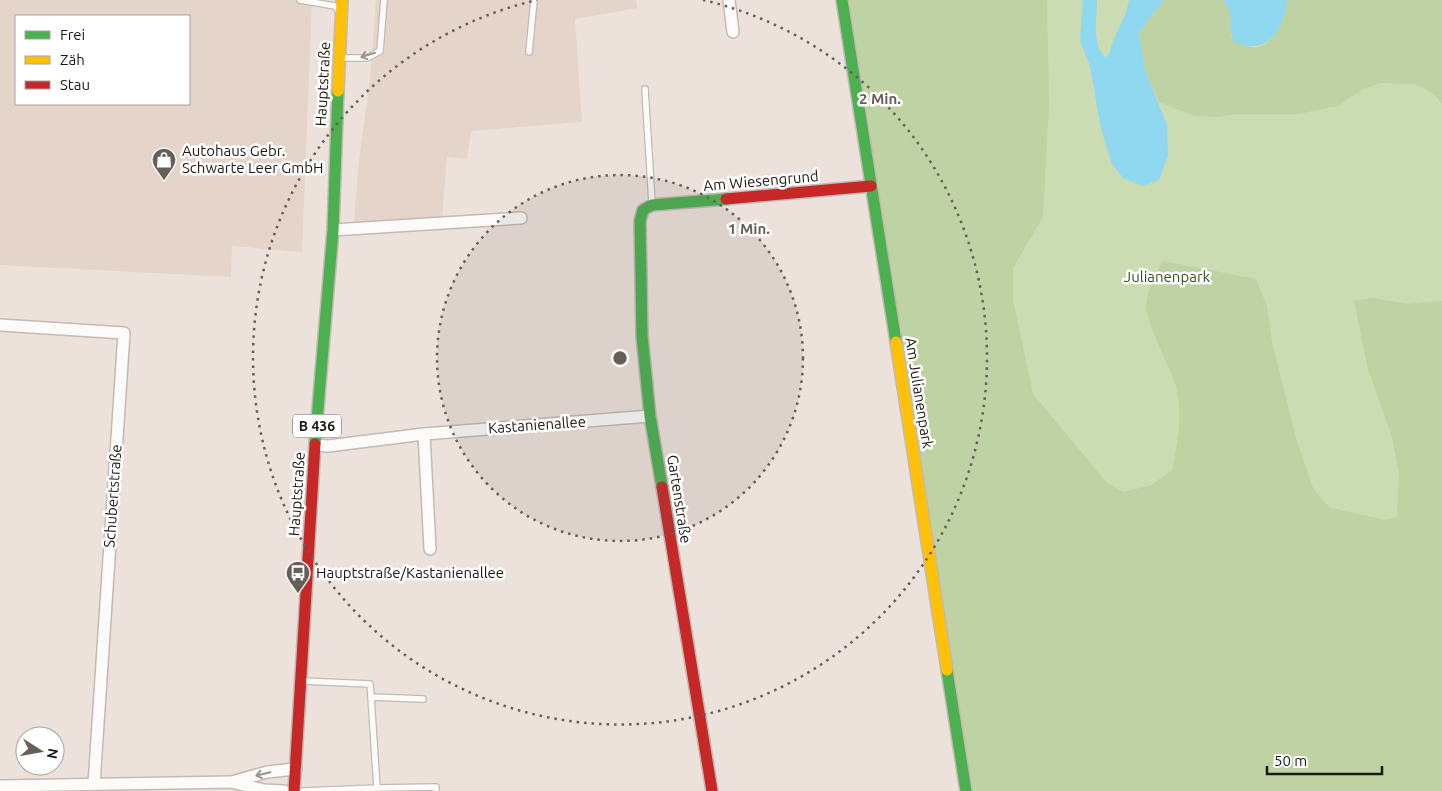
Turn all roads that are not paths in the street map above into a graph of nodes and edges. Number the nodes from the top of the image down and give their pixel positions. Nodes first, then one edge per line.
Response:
1 (300, 0) edge
2 (342, 0) edge
3 (384, 0) edge
4 (534, 0) edge
5 (729, 0) edge
6 (842, 0) edge
7 (341, 15) junction
8 (734, 32) dead end
9 (529, 52) dead end
10 (339, 58) junction
11 (645, 89) dead end
12 (871, 186) junction
13 (648, 207) junction
14 (521, 218) dead end
15 (333, 230) junction
16 (0, 325) edge
17 (650, 416) junction
18 (424, 434) junction
19 (316, 444) junction
20 (430, 549) dead end
21 (301, 681) junction
22 (371, 697) junction
23 (423, 698) dead end
24 (296, 769) junction
25 (231, 782) junction
26 (94, 784) junction
27 (0, 786) edge
28 (377, 788) junction
29 (284, 791) edge
30 (294, 791) edge
31 (303, 791) edge
32 (436, 791) edge
33 (712, 791) edge
34 (966, 791) edge

1 - 7 lane
2 - 7 street, Hauptstraße / B 436
3 -> 10 lane
4 - 9 lane
5 - 8 street
6 - 12 street, Am Julianenpark
7 - 10 street, Hauptstraße / B 436
10 - 15 street, Hauptstraße / B 436
11 - 13 lane
12 - 13 street, Am Wiesengrund
12 - 34 street, Am Julianenpark
13 - 17 street, Gartenstraße
14 - 15 street
15 - 19 street, Hauptstraße / B 436
16 - 26 street, Schubertstraße
17 - 18 street, Kastanienallee
17 - 33 street, Gartenstraße
18 - 19 street, Kastanienallee
18 - 20 street
19 - 21 street, Hauptstraße / B 436
21 - 22 lane
21 - 24 street, Hauptstraße / B 436
22 - 23 lane
22 - 28 lane
24 -> 25 street
24 - 30 street, Hauptstraße / B 436
25 - 26 street
25 - 29 street
26 - 27 street
28 - 31 lane
28 - 32 lane

